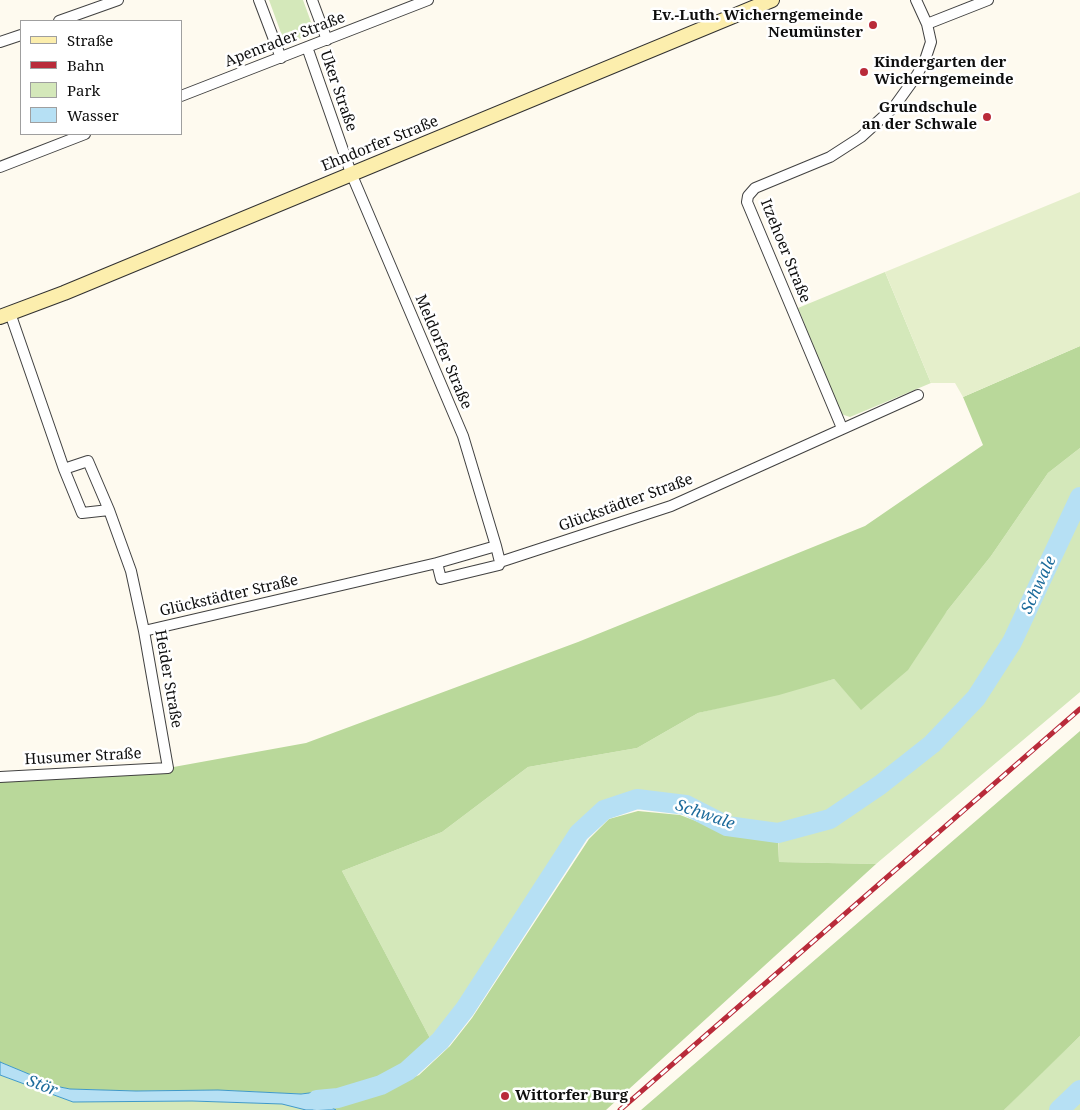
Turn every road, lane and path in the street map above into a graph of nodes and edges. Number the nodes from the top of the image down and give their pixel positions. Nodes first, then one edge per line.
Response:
1 (118, 0) edge
2 (259, 0) edge
3 (312, 0) edge
4 (428, 0) edge
5 (772, 0) edge
6 (916, 0) edge
7 (988, 0) edge
8 (62, 20) edge
9 (927, 24) junction
10 (20, 35) edge
11 (327, 40) junction
12 (0, 42) edge
13 (307, 47) junction
14 (280, 58) junction
15 (182, 96) edge
16 (82, 135) edge
17 (0, 167) edge
18 (351, 173) junction
19 (5, 315) edge
20 (918, 395) dead end
21 (842, 428) junction
22 (64, 469) junction
23 (109, 510) junction
24 (496, 546) junction
25 (500, 562) junction
26 (437, 563) junction
27 (144, 631) junction
28 (168, 768) joint
29 (0, 776) edge

1 - 8 street
2 - 14 street
3 - 11 street, Uker Straße
4 - 11 street, Apenrader Straße
5 - 18 street, Ehndorfer Straße
6 - 9 street, Itzehoer Straße
7 - 9 street
9 - 21 street, Itzehoer Straße
10 - 12 street
11 - 13 street, Apenrader Straße
13 - 14 street, Apenrader Straße
13 - 18 street, Uker Straße
14 - 15 street, Apenrader Straße
16 - 17 street
18 - 19 street, Ehndorfer Straße
18 - 24 street, Meldorfer Straße
19 - 22 street
20 - 21 street
21 - 25 street, Glückstädter Straße
22 - 23 street
22 - 23 street, Heider Straße
23 - 27 street, Heider Straße
24 - 25 street
24 - 26 street, Glückstädter Straße
25 - 26 street, Glückstädter Straße
26 - 27 street, Glückstädter Straße
27 - 28 street, Heider Straße
28 - 29 street, Husumer Straße

